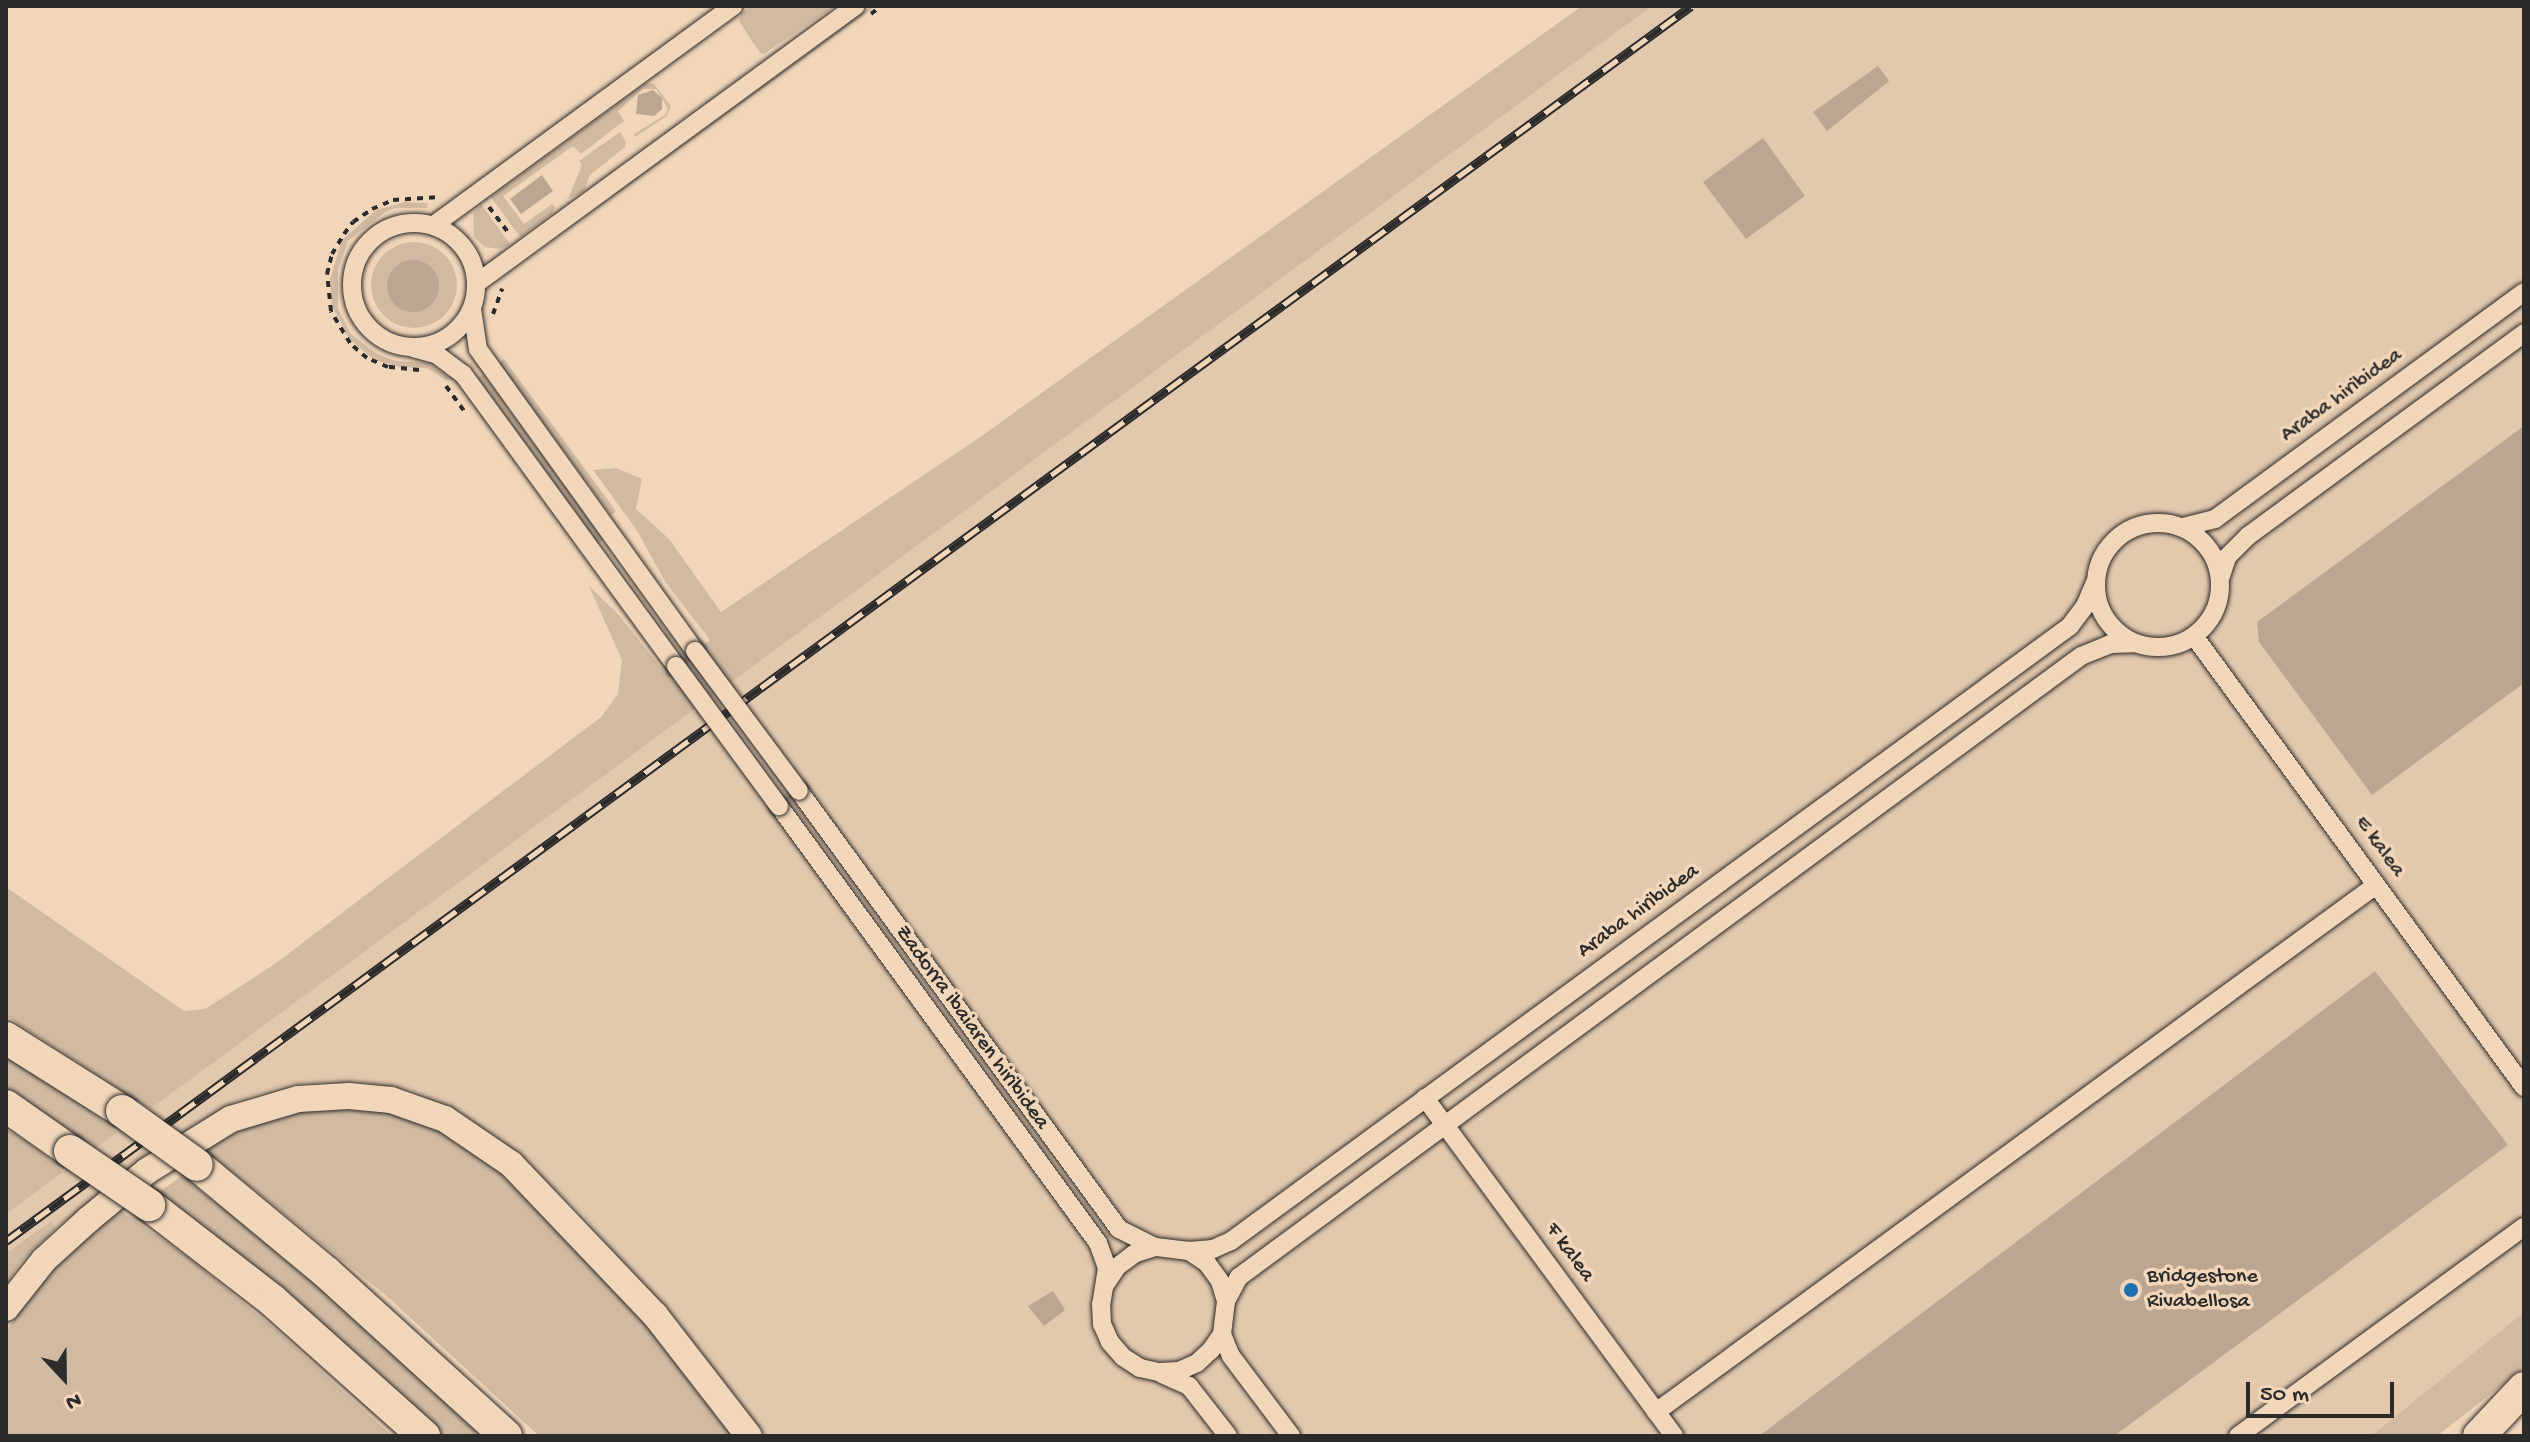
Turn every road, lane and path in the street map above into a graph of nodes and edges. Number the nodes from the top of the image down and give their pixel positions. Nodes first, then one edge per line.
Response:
1 (733, 6) edge
2 (881, 6) edge
3 (862, 11) edge
4 (479, 192) junction
5 (434, 225) junction
6 (521, 250) junction
7 (508, 279) dead end
8 (477, 283) junction
9 (2524, 292) edge
10 (472, 309) junction
11 (493, 322) dead end
12 (2524, 333) edge
13 (413, 348) junction
14 (2183, 527) junction
15 (2221, 576) junction
16 (2095, 583) junction
17 (2194, 636) junction
18 (2134, 643) junction
19 (2376, 885) junction
20 (6, 1038) edge
21 (2524, 1087) edge
22 (1425, 1098) junction
23 (6, 1106) edge
24 (1444, 1124) junction
25 (2524, 1227) edge
26 (1155, 1247) junction
27 (1189, 1251) junction
28 (1105, 1285) junction
29 (1226, 1301) junction
30 (6, 1308) edge
31 (1222, 1334) junction
32 (1159, 1372) junction
33 (2524, 1388) edge
34 (2524, 1410) edge
35 (1656, 1412) junction
36 (424, 1436) edge
37 (506, 1436) edge
38 (749, 1436) edge
39 (1228, 1436) edge
40 (1291, 1436) edge
41 (1674, 1436) edge
42 (2238, 1436) edge
43 (2479, 1436) edge
44 (2489, 1436) edge

1 - 4 street
2 - 3 path
3 - 6 street
4 - 5 street
4 - 6 path
5 - 8 street
5 - 13 street
6 - 8 street
7 - 11 path
8 - 10 street
9 - 14 street, Araba hiribidea
10 - 13 street
10 - 26 street, Zadorra ibaiaren hiribidea, bridge
12 - 15 street
13 - 28 street, Zadorra ibaiaren hiribidea, bridge
14 - 15 street
14 - 16 street
15 - 17 street
16 - 18 street
16 - 22 street, Araba hiribidea
17 - 18 street
17 - 19 street, E kalea
18 - 24 street
19 - 21 street, E kalea
19 - 35 street
20 - 37 highway, bridge
22 - 24 street, F kalea
22 - 27 street, Araba hiribidea
23 - 36 highway, bridge
24 - 29 street
24 - 35 street, F kalea
25 - 42 street
26 - 27 street
26 - 28 street
27 - 29 street
28 - 32 street
29 - 31 street
30 - 38 street
31 - 32 street
31 - 40 street
32 - 39 street
33 - 43 highway
34 - 44 highway
35 - 41 street, F kalea

